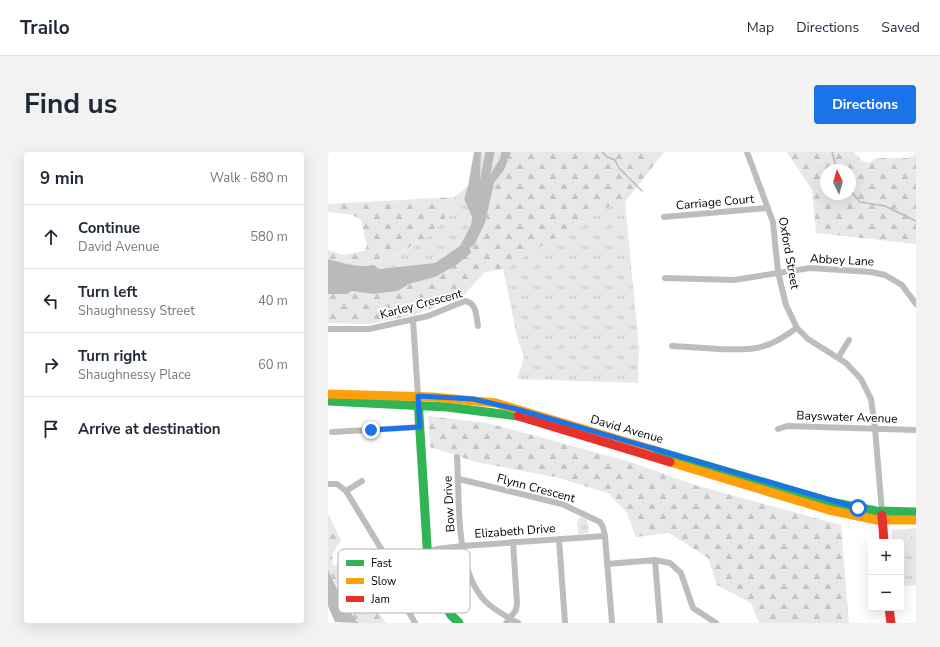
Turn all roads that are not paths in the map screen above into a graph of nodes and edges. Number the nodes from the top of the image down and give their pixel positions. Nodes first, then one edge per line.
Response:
1 (747, 152) edge
2 (768, 208) junction
3 (664, 217) dead end
4 (778, 272) junction
5 (665, 278) dead end
6 (916, 304) edge
7 (413, 320) junction
8 (478, 326) dead end
9 (796, 328) junction
10 (328, 329) edge
11 (849, 340) dead end
12 (672, 346) dead end
13 (838, 358) junction
14 (328, 394) edge
15 (418, 400) junction
16 (328, 401) edge
17 (420, 427) junction
18 (875, 428) junction
19 (778, 429) dead end
20 (916, 430) edge
21 (332, 432) dead end
22 (457, 458) dead end
23 (459, 479) junction
24 (362, 481) dead end
25 (328, 484) edge
26 (346, 491) junction
27 (916, 512) edge
28 (882, 516) junction
29 (916, 520) edge
30 (605, 536) junction
31 (884, 539) edge
32 (559, 540) junction
33 (513, 542) junction
34 (462, 546) junction
35 (382, 549) edge
36 (427, 549) edge
37 (441, 549) edge
38 (462, 549) edge
39 (655, 560) junction
40 (607, 564) junction
41 (470, 578) edge
42 (889, 611) edge
43 (409, 613) edge
44 (450, 613) edge
45 (508, 621) edge
46 (415, 623) edge
47 (459, 623) edge
48 (518, 623) edge
49 (565, 623) edge
50 (612, 623) edge
51 (660, 623) edge
52 (716, 623) edge
53 (891, 623) edge

1 - 2 street, Oxford Street
2 - 3 street, Carriage Court
2 - 4 street, Oxford Street
4 - 5 street, Abbey Lane
4 - 6 street, Abbey Lane
4 - 9 street, Oxford Street
7 - 8 street, Karley Crescent
7 - 10 street, Karley Crescent
7 - 15 street
9 - 12 street
9 - 13 street, Oxford Street
11 - 13 street
13 - 18 street, Oxford Street
14 - 15 main road, David Avenue
15 - 16 main road, David Avenue
15 - 17 main road
15 - 28 main road, David Avenue
17 - 21 street
17 - 36 main road
18 - 19 street, Bayswater Avenue
18 - 20 street, Bayswater Avenue
18 - 28 street, Oxford Street
22 - 23 street, Bow Drive
23 - 30 street, Flynn Crescent
23 - 34 street, Bow Drive
24 - 26 street
25 - 26 street
26 - 35 street
27 - 28 main road, David Avenue
28 - 29 main road, David Avenue
28 - 31 main road, Oxford Street
30 - 32 street, Elizabeth Drive
30 - 40 street, Flynn Crescent
32 - 33 street, Elizabeth Drive
32 - 49 street
33 - 34 street, Elizabeth Drive
33 - 45 street
34 - 37 street, Elizabeth Drive
34 - 38 street, Bow Drive
39 - 40 street
39 - 51 street
39 - 52 street
40 - 50 street, Flynn Crescent
41 - 45 street, Bow Drive
42 - 53 main road
43 - 46 street
44 - 47 main road
45 - 48 street, Bow Drive

